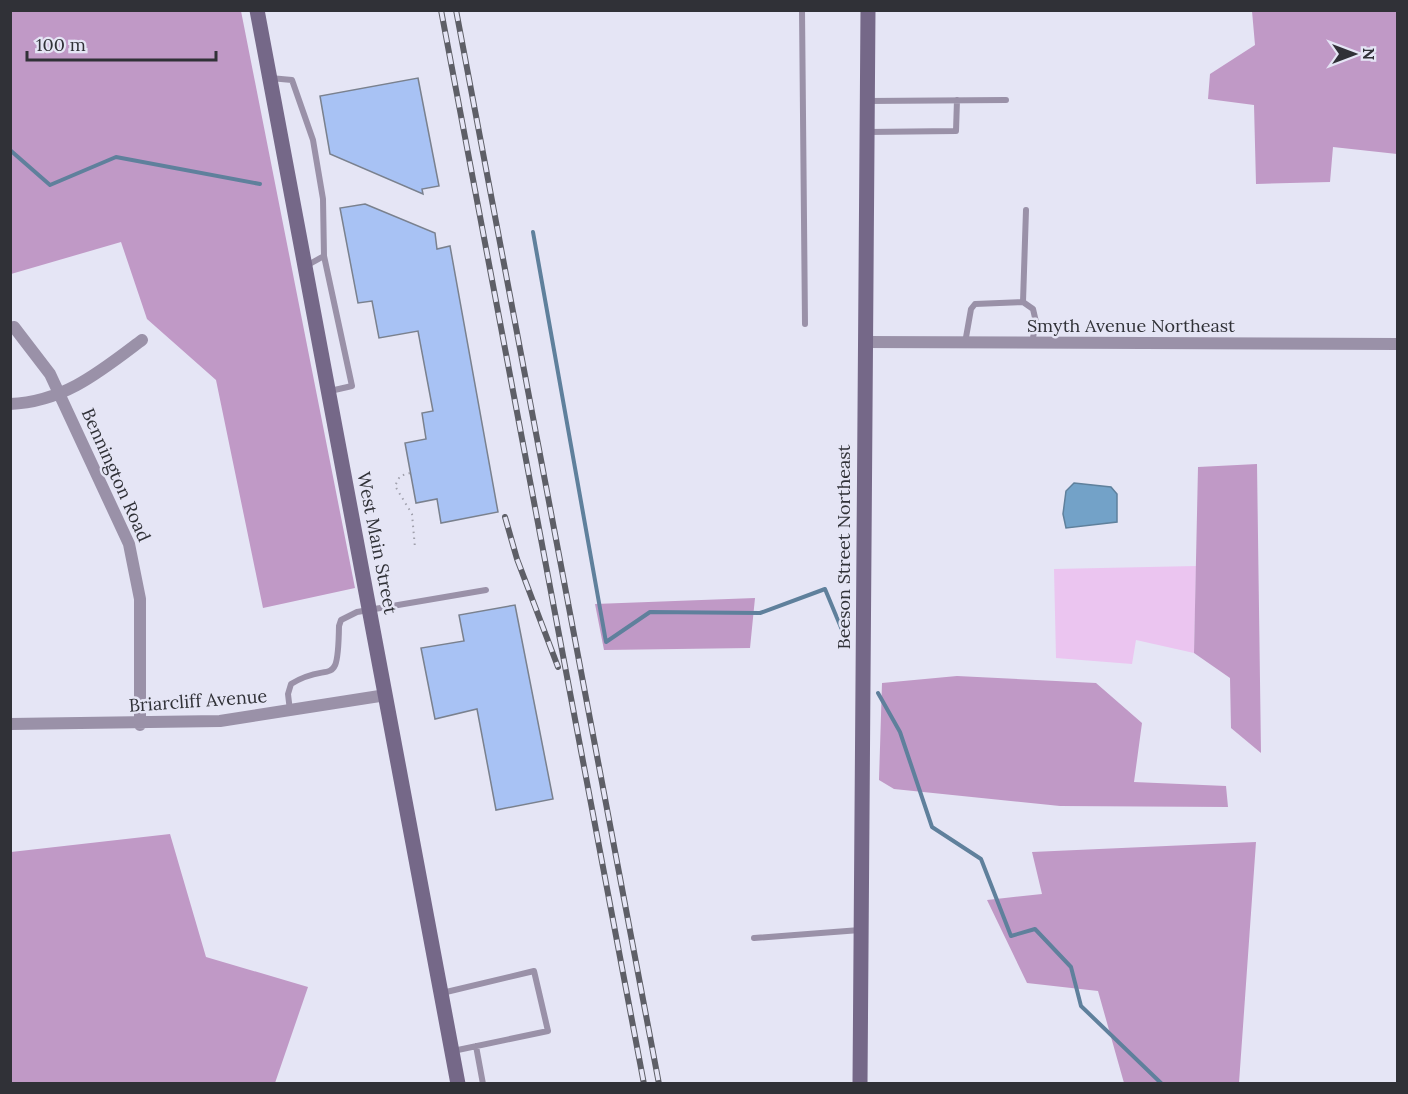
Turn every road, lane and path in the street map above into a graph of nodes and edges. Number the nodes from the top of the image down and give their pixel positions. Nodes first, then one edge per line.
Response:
1 (257, 10) edge
2 (802, 10) edge
3 (868, 10) edge
4 (270, 78) junction
5 (957, 100) junction
6 (1006, 100) dead end
7 (867, 101) junction
8 (867, 132) junction
9 (1026, 210) dead end
10 (324, 256) junction
11 (306, 266) junction
12 (1023, 302) junction
13 (805, 324) dead end
14 (14, 327) dead end
15 (142, 340) dead end
16 (865, 342) junction
17 (965, 344) junction
18 (1032, 344) junction
19 (1398, 344) edge
20 (329, 392) junction
21 (60, 394) junction
22 (10, 404) edge
23 (411, 473) dead end
24 (415, 548) dead end
25 (486, 590) dead end
26 (370, 609) junction
27 (386, 695) junction
28 (290, 711) junction
29 (10, 724) edge
30 (140, 725) junction
31 (861, 930) junction
32 (754, 938) dead end
33 (442, 994) junction
34 (476, 1046) junction
35 (452, 1051) junction
36 (458, 1083) edge
37 (483, 1083) edge
38 (860, 1083) edge

1 - 4 street, West Main Street
2 - 13 lane
3 - 7 street, Beeson Street Northeast
4 - 10 lane
4 - 11 street, West Main Street
5 - 6 lane
5 - 7 lane
5 - 8 lane
7 - 8 street, Beeson Street Northeast
8 - 16 street, Beeson Street Northeast
9 - 12 lane
10 - 11 lane
10 - 20 lane
11 - 20 street, West Main Street
12 - 17 lane
12 - 18 lane
14 - 21 street, Bennington Road
15 - 21 street
16 - 17 street, Smyth Avenue Northeast
16 - 31 street, Beeson Street Northeast
17 - 18 street, Smyth Avenue Northeast
18 - 19 street, Smyth Avenue Northeast
20 - 26 street, West Main Street
21 - 22 street
21 - 30 street, Bennington Road
23 - 24 path
25 - 26 lane
26 - 27 street, West Main Street
26 - 28 lane
27 - 28 street, Briarcliff Avenue
27 - 33 street, West Main Street
28 - 30 street, Briarcliff Avenue
29 - 30 street, Briarcliff Avenue
31 - 32 lane
31 - 38 street, Beeson Street Northeast
33 - 34 lane
33 - 35 street, West Main Street
34 - 35 lane
34 - 37 lane
35 - 36 street, West Main Street

